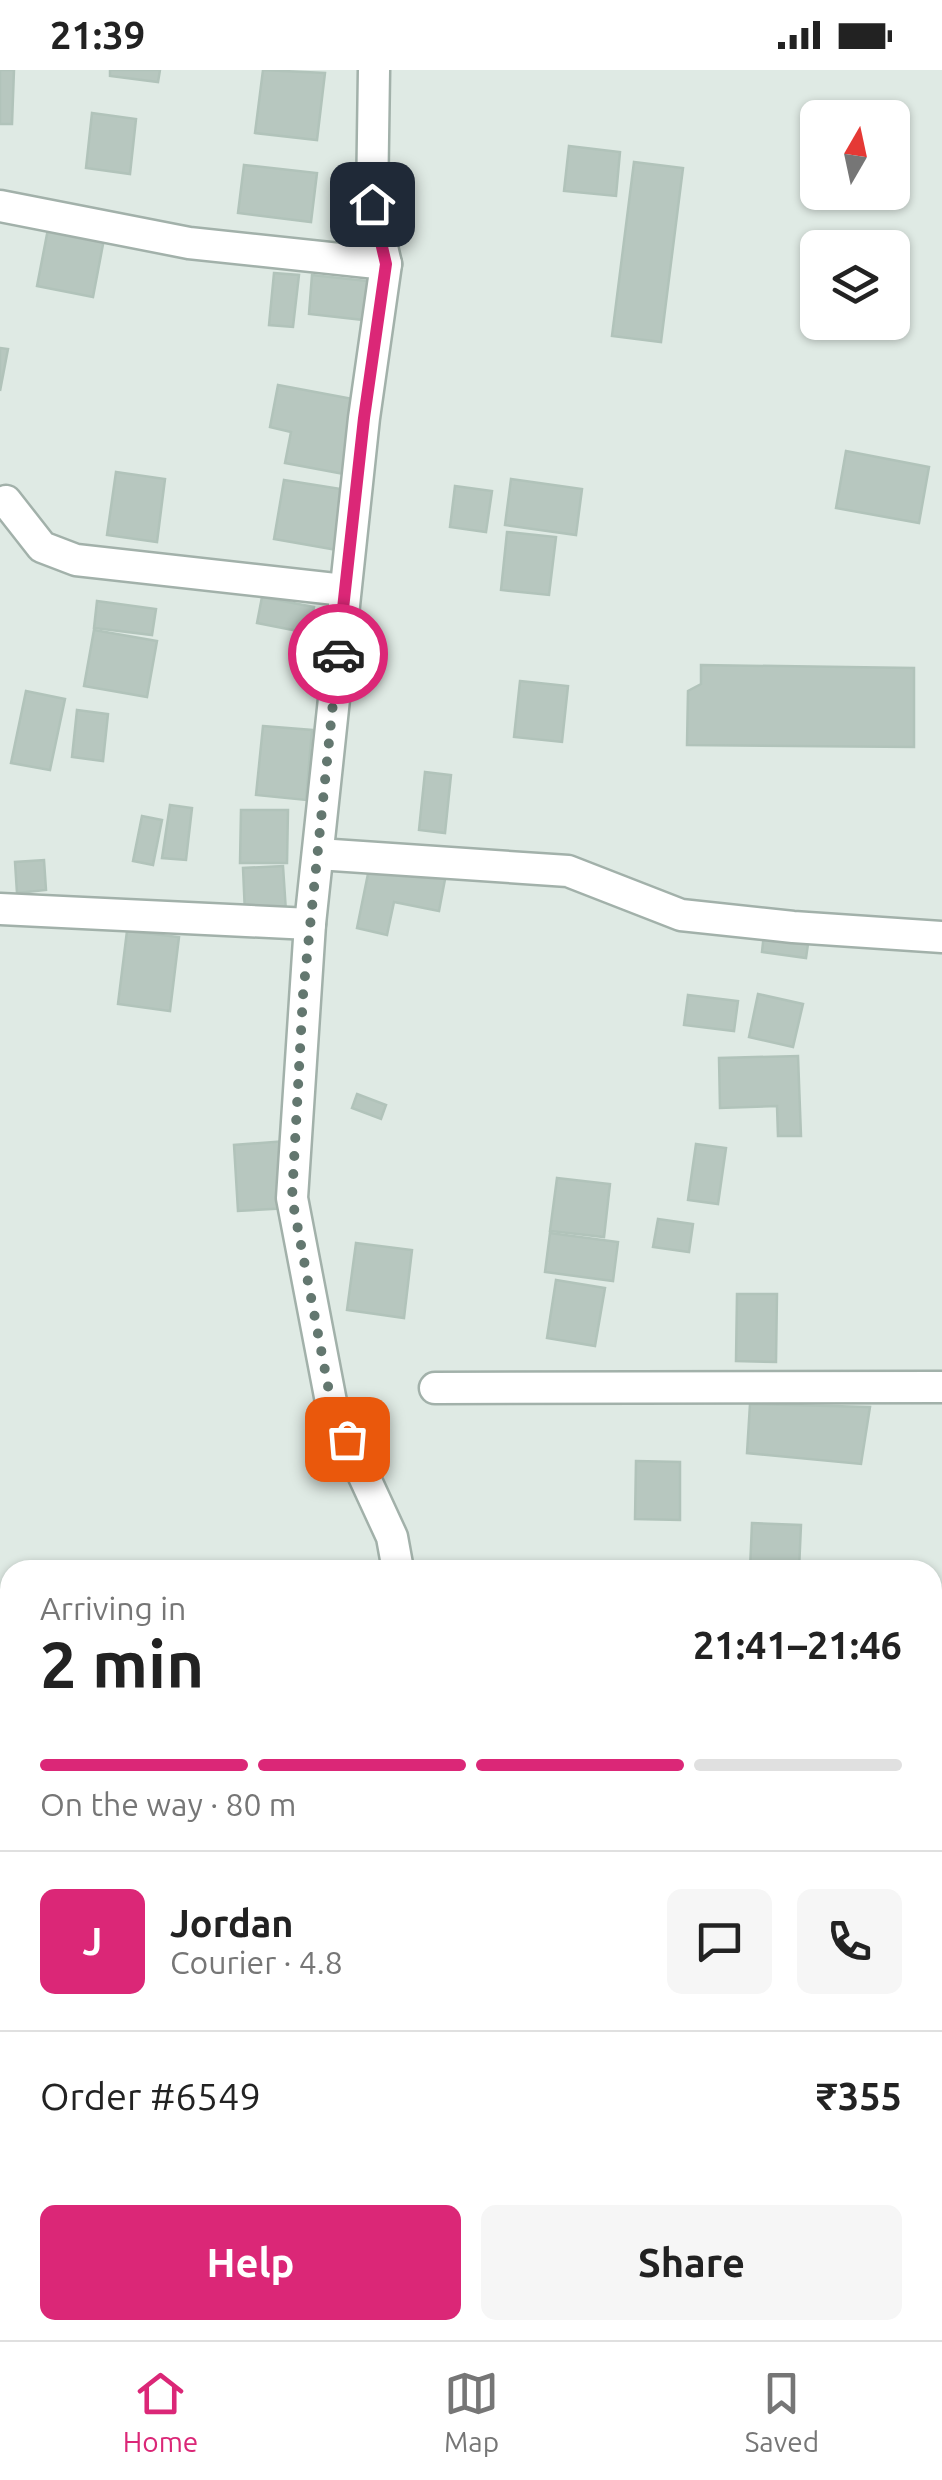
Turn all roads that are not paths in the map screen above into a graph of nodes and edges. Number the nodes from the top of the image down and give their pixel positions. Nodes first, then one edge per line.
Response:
1 (374, 70) edge
2 (0, 206) edge
3 (386, 264) junction
4 (6, 501) dead end
5 (344, 590) junction
6 (318, 854) junction
7 (0, 909) edge
8 (310, 924) junction
9 (942, 937) edge
10 (435, 1388) dead end
11 (942, 1388) edge
12 (396, 1560) edge

1 - 3 street
2 - 3 street
3 - 5 street
4 - 5 street
5 - 6 street
6 - 8 street
6 - 9 street
7 - 8 street
8 - 12 street
10 - 11 street

